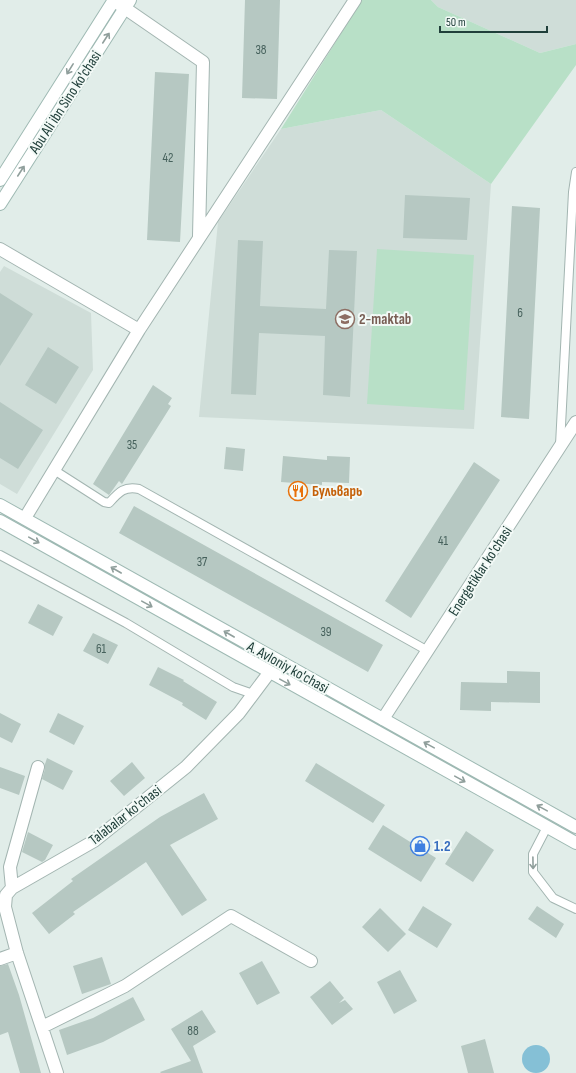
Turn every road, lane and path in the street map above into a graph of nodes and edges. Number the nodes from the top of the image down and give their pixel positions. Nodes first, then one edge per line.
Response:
1 (113, 0) edge
2 (355, 0) edge
3 (127, 4) edge
4 (576, 172) edge
5 (0, 180) edge
6 (0, 204) edge
7 (199, 236) junction
8 (0, 249) edge
9 (139, 330) junction
10 (576, 422) edge
11 (559, 447) junction
12 (54, 470) junction
13 (0, 505) edge
14 (25, 518) junction
15 (0, 521) edge
16 (0, 555) edge
17 (428, 651) junction
18 (269, 672) junction
19 (253, 694) junction
20 (383, 719) junction
21 (38, 767) dead end
22 (547, 827) junction
23 (576, 827) edge
24 (576, 843) edge
25 (12, 888) junction
26 (576, 909) edge
27 (17, 953) junction
28 (0, 959) edge
29 (311, 961) dead end
30 (42, 1027) junction
31 (57, 1073) edge

1 - 3 street
1 -> 5 street, Abu Ali ibn Sino ko'chasi
2 - 7 street
6 -> 3 street, Abu Ali ibn Sino ko'chasi
3 - 7 street
4 - 11 lane
7 - 9 street
8 - 9 street
9 - 12 street
10 - 11 street, Energetiklar ko'chasi
11 - 17 street, Energetiklar ko'chasi
12 - 14 street
12 - 17 lane
13 - 14 street, A. Avloniy ko'chasi
20 -> 14 street, A. Avloniy ko'chasi
15 -> 18 street, A. Avloniy ko'chasi
16 - 19 lane
17 - 20 street, Energetiklar ko'chasi
18 - 19 street, Talabalar ko'chasi
18 -> 22 street, A. Avloniy ko'chasi
19 - 25 street, Talabalar ko'chasi
23 -> 20 street, A. Avloniy ko'chasi
21 - 25 street
22 - 24 street, A. Avloniy ko'chasi
22 -> 26 lane
25 - 27 street
27 - 28 street
27 - 30 street
29 - 30 street
30 - 31 street

